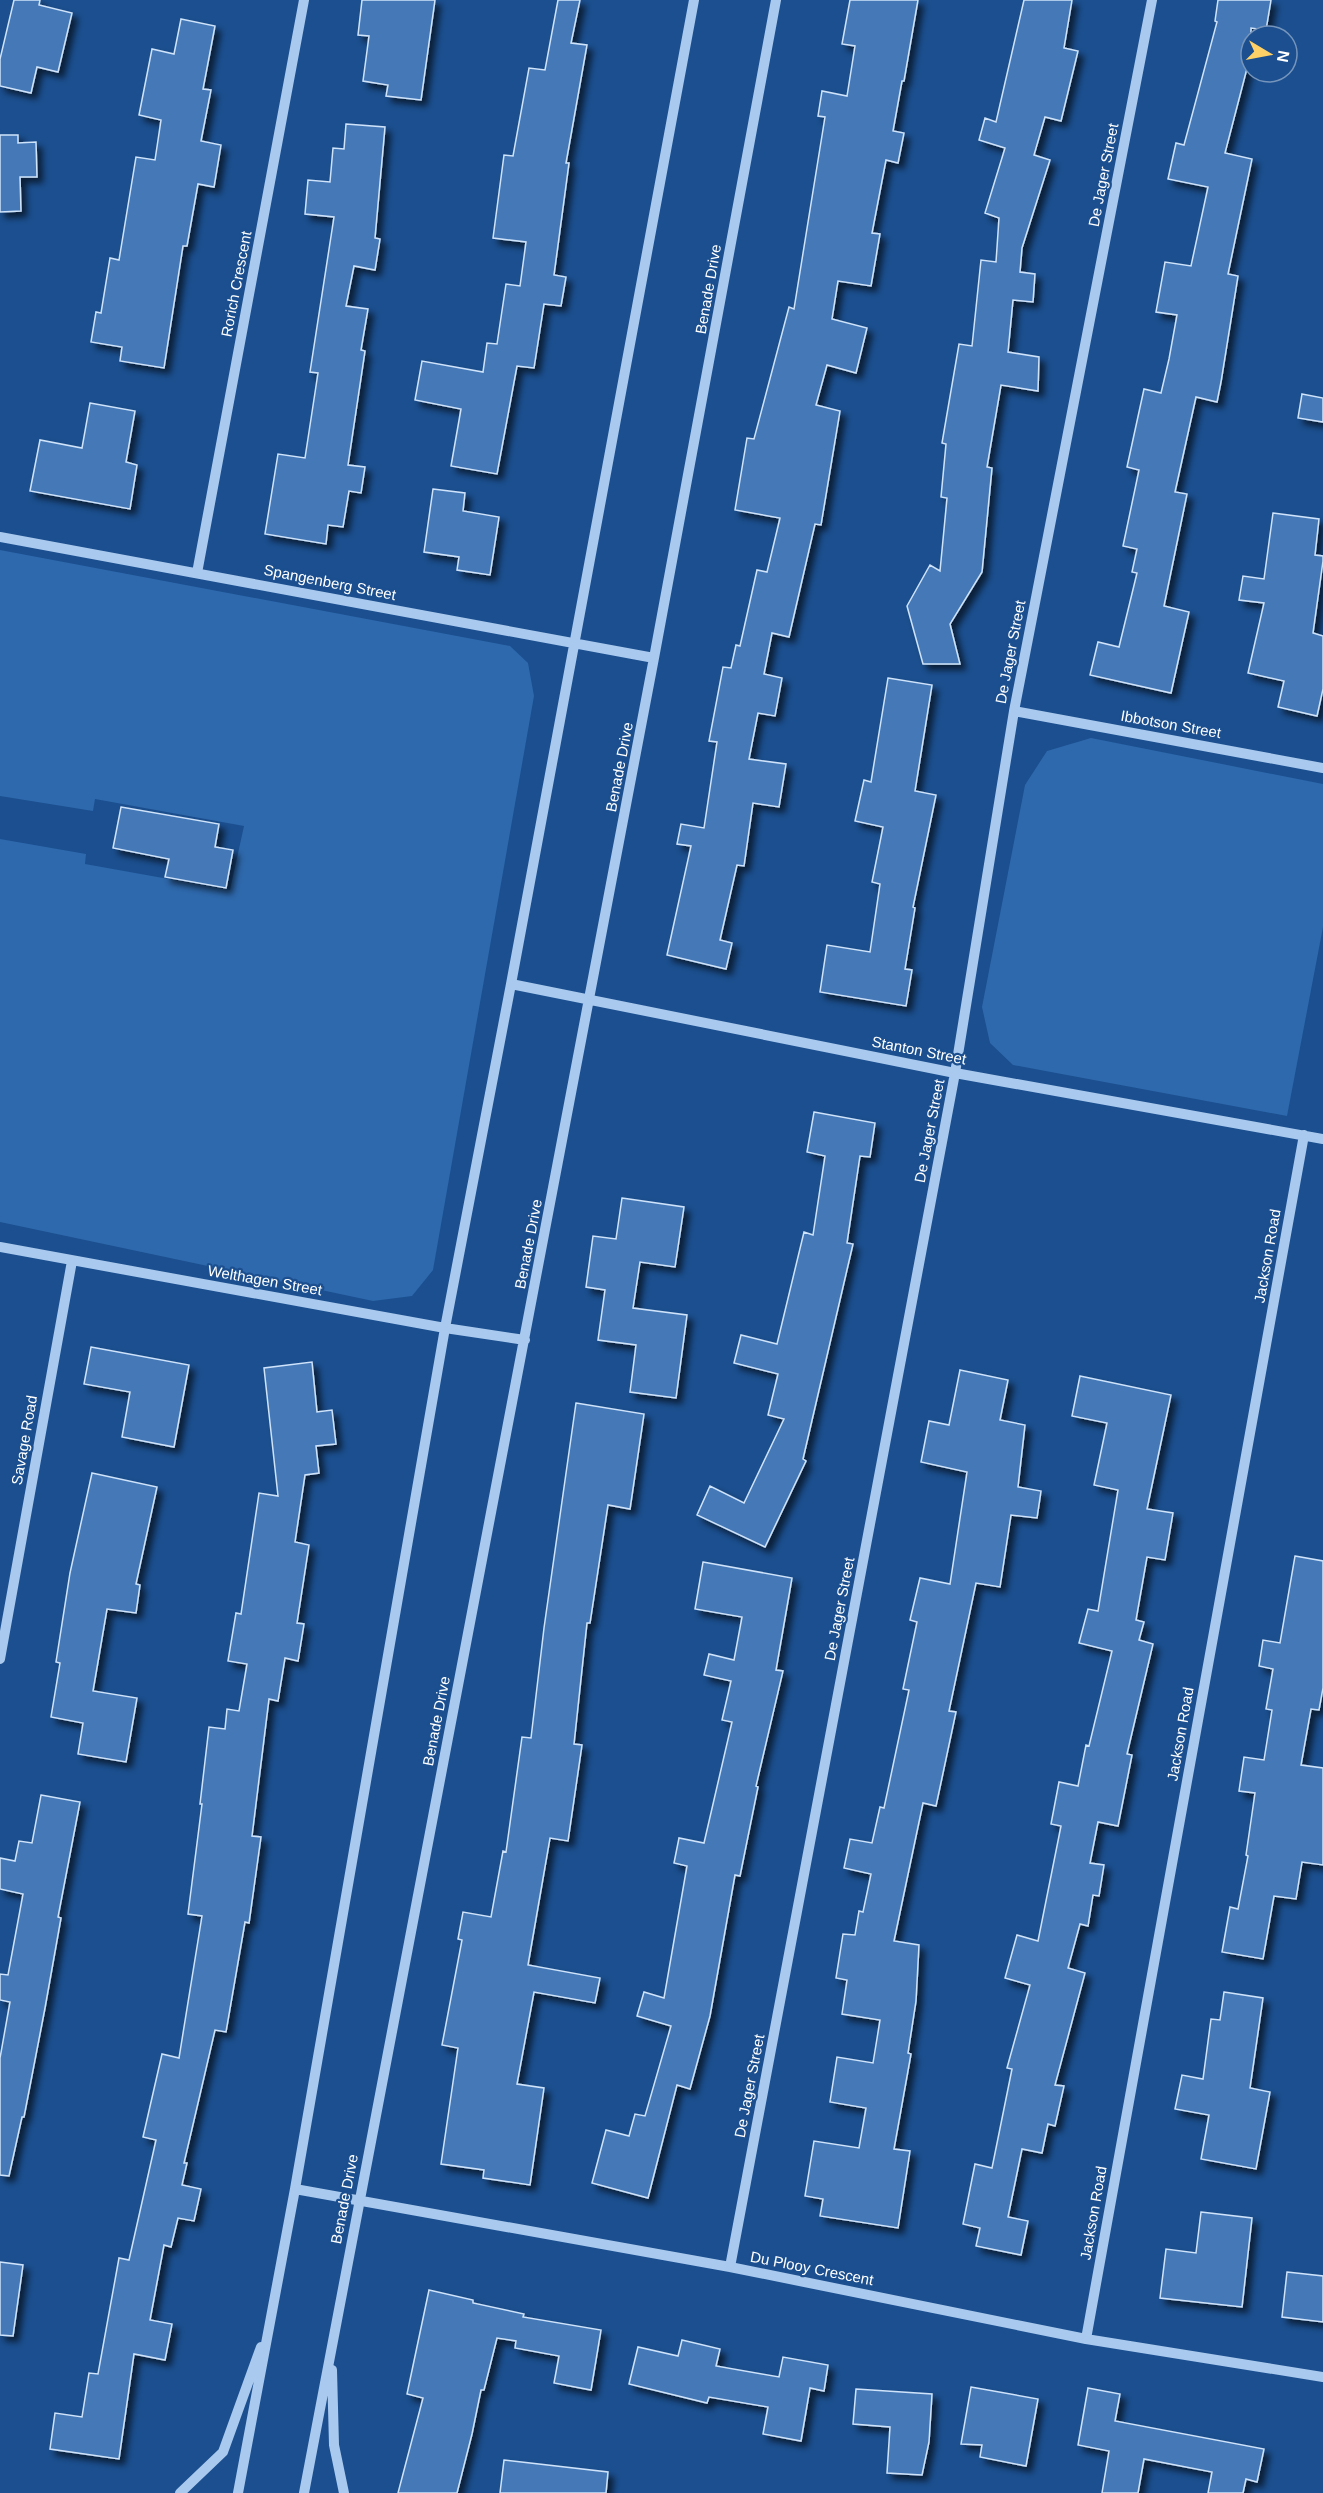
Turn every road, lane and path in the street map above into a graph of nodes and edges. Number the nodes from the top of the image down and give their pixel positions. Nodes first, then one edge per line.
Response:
1 (304, 0) edge
2 (694, 0) edge
3 (776, 0) edge
4 (1152, 0) edge
5 (0, 537) edge
6 (197, 573) junction
7 (574, 644) junction
8 (654, 658) junction
9 (1014, 711) junction
10 (1323, 768) edge
11 (511, 984) junction
12 (589, 1000) junction
13 (955, 1073) junction
14 (1304, 1135) junction
15 (1323, 1139) edge
16 (0, 1248) edge
17 (72, 1261) junction
18 (445, 1328) junction
19 (525, 1340) junction
20 (0, 1659) edge
21 (295, 2189) junction
22 (359, 2199) junction
23 (730, 2267) junction
24 (273, 2312) junction
25 (1086, 2339) junction
26 (332, 2345) junction
27 (1323, 2377) edge
28 (180, 2493) edge
29 (238, 2493) edge
30 (304, 2493) edge
31 (344, 2493) edge

1 - 6 street, Rorich Crescent
2 - 7 street
3 - 8 street, Benade Drive
4 - 9 street, De Jager Street
5 - 6 street, Spangenberg Street
6 - 7 street, Spangenberg Street
7 - 8 street, Spangenberg Street
7 - 11 street
8 - 12 street, Benade Drive
9 - 10 street, Ibbotson Street
9 - 13 street, De Jager Street
11 - 12 street, Stanton Street
11 - 18 street
12 - 13 street, Stanton Street
12 - 19 street, Benade Drive
13 - 14 street, Stanton Street
13 - 23 street, De Jager Street
14 - 15 street, Stanton Street
14 - 25 street, Jackson Road
16 - 17 street, Welthagen Street
17 - 18 street, Welthagen Street
17 - 20 street, Savage Road
18 - 19 street, Welthagen Street
18 - 21 street
19 - 22 street, Benade Drive
21 - 22 street, Du Plooy Crescent
21 - 24 street
22 - 23 street, Du Plooy Crescent
22 - 26 street, Benade Drive
23 - 25 street, Du Plooy Crescent
24 - 28 street
24 - 29 street
25 - 27 street, Du Plooy Crescent
26 - 30 street, Benade Drive
26 - 31 street

